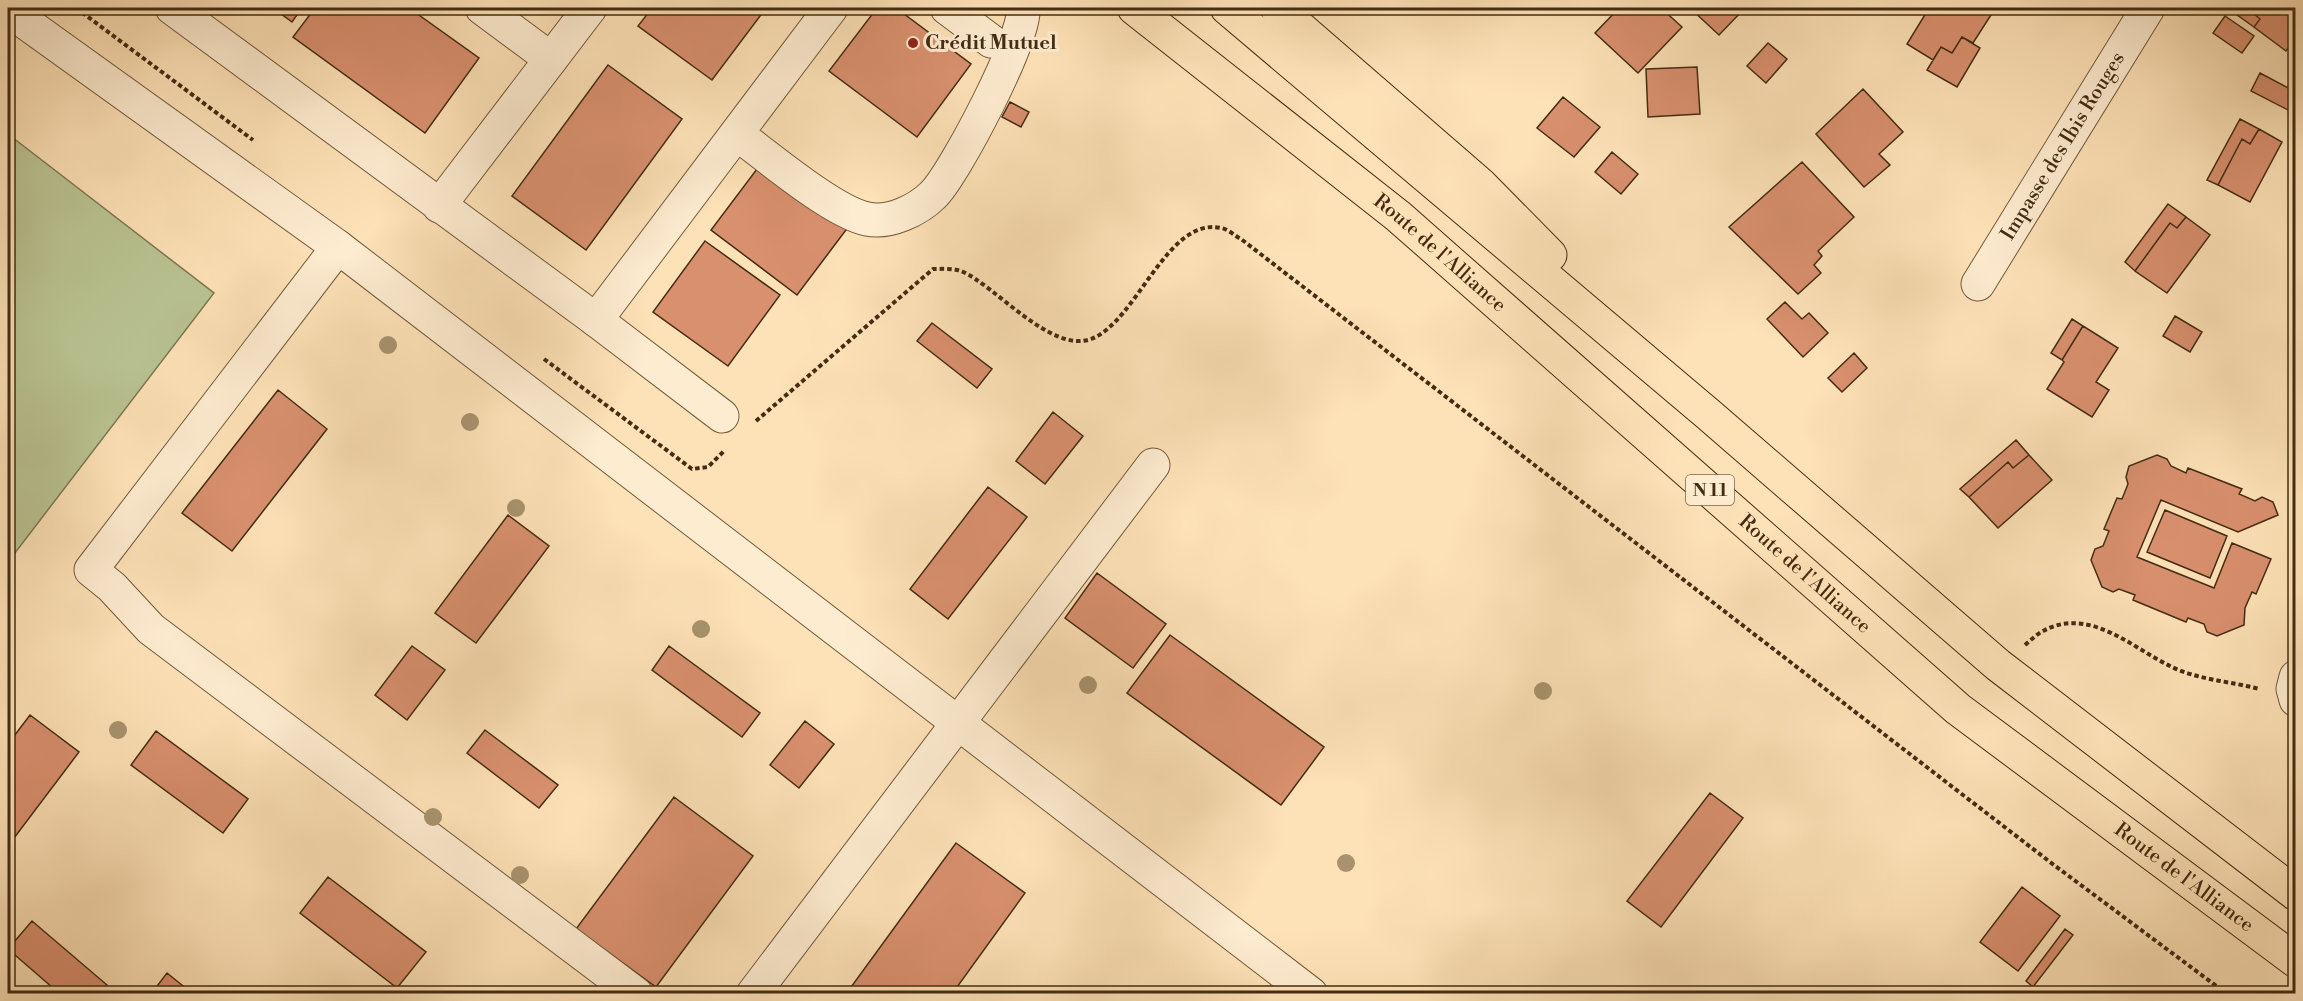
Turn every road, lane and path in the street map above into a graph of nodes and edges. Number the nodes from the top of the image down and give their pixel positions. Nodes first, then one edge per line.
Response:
1 (172, 8) edge
2 (482, 8) edge
3 (590, 8) edge
4 (831, 8) edge
5 (947, 8) edge
6 (1023, 8) edge
7 (1134, 8) edge
8 (1227, 8) edge
9 (1277, 8) edge
10 (2148, 8) edge
11 (8, 10) edge
12 (991, 41) dead end
13 (551, 59) junction
14 (737, 134) junction
15 (439, 206) junction
16 (338, 247) junction
17 (1978, 284) dead end
18 (596, 320) junction
19 (1708, 414) junction
20 (722, 416) dead end
21 (1153, 465) dead end
22 (1998, 665) junction
23 (2295, 692) edge
24 (959, 723) junction
25 (2295, 894) edge
26 (2295, 961) edge
27 (636, 993) edge
28 (753, 993) edge
29 (1311, 993) edge

1 - 15 street
2 - 13 street
3 - 13 street
4 - 14 street
5 - 12 street
6 - 14 street
7 - 26 highway, Route de l'Alliance / N 11
8 - 19 highway, N 11
9 - 19 highway
10 - 17 street, Impasse des Ibis Rouges
11 - 16 street
13 - 15 street
14 - 18 street
15 - 18 street
16 - 24 street
16 - 27 street
18 - 20 street
19 - 22 highway, N 11
21 - 24 street
22 - 23 path
22 - 25 highway, N 11
24 - 28 street
24 - 29 street

